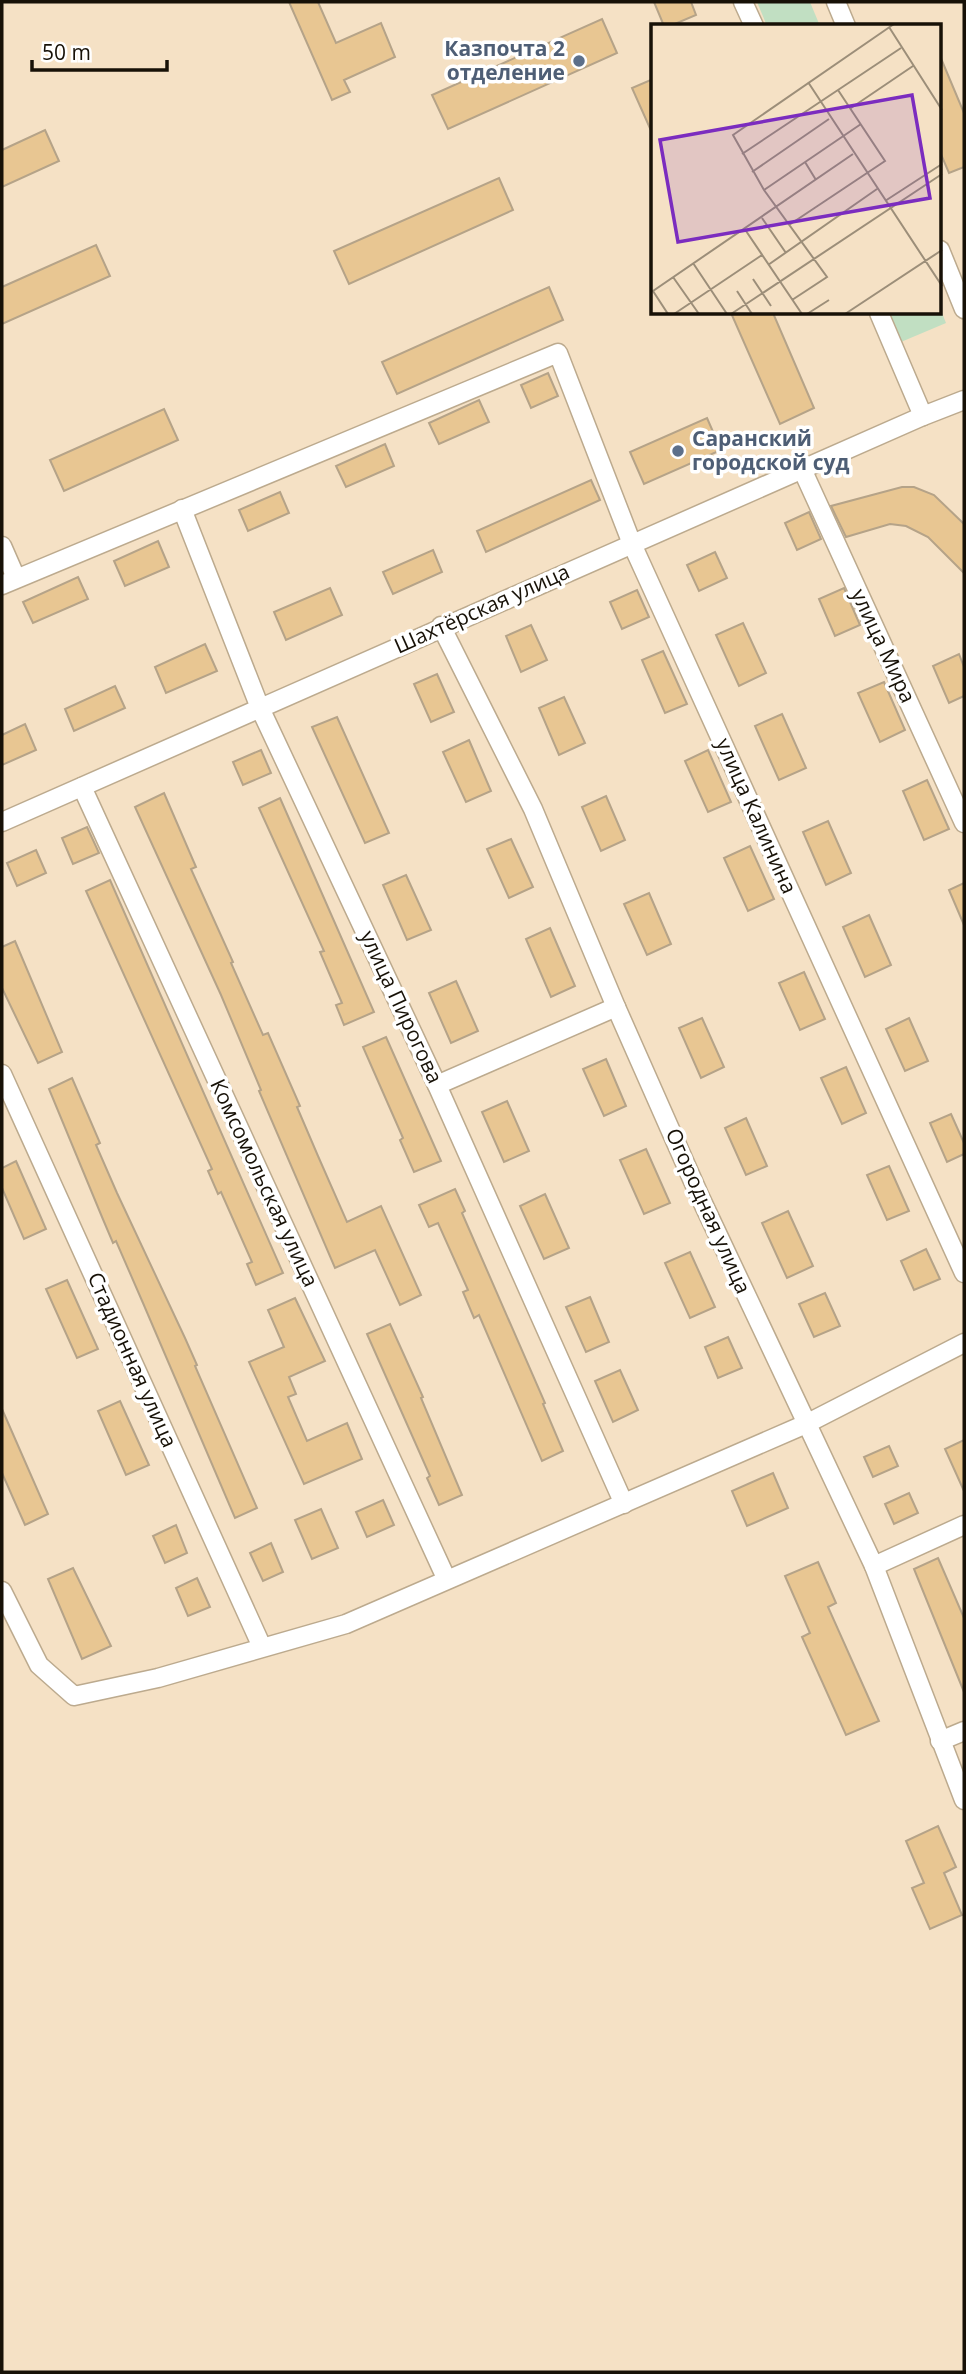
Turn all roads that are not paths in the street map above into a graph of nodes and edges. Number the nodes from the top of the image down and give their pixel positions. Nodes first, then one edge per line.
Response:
1 (743, 2) edge
2 (836, 2) edge
3 (753, 24) edge
4 (845, 24) edge
5 (942, 255) edge
6 (964, 309) edge
7 (880, 315) edge
8 (964, 400) edge
9 (923, 415) junction
10 (802, 469) junction
11 (182, 509) junction
12 (632, 544) junction
13 (2, 546) edge
14 (9, 581) edge
15 (442, 626) junction
16 (260, 708) junction
17 (82, 787) junction
18 (2, 822) edge
19 (964, 822) edge
20 (616, 1007) junction
21 (2, 1074) edge
22 (437, 1085) junction
23 (964, 1273) edge
24 (964, 1343) edge
25 (806, 1424) junction
26 (624, 1504) junction
27 (964, 1525) edge
28 (874, 1566) junction
29 (446, 1578) junction
30 (2, 1591) edge
31 (262, 1647) junction
32 (964, 1731) edge
33 (940, 1741) junction
34 (964, 1800) edge

1 - 3 street
2 - 4 street
5 - 6 street
7 - 9 street
8 - 9 street, Шахтёрская улица
9 - 10 street, Шахтёрская улица
10 - 12 street, Шахтёрская улица
10 - 19 street, улица Мира
11 - 12 street, улица Калинина
11 - 14 street
11 - 16 street, улица Пирогова
12 - 15 street, Шахтёрская улица
12 - 23 street, улица Калинина
13 - 14 street
15 - 16 street, Шахтёрская улица
15 - 20 street, Огородная улица
16 - 17 street, Шахтёрская улица
16 - 22 street, улица Пирогова
17 - 18 street, Шахтёрская улица
17 - 29 street, Комсомольская улица
20 - 22 street
20 - 25 street, Огородная улица
21 - 31 street, Стадионная улица
22 - 26 street, улица Пирогова
24 - 25 street
25 - 26 street
25 - 28 street, Огородная улица
26 - 29 street
27 - 28 street
28 - 33 street, Огородная улица
29 - 31 street
30 - 31 street
32 - 33 street
33 - 34 street, Огородная улица

